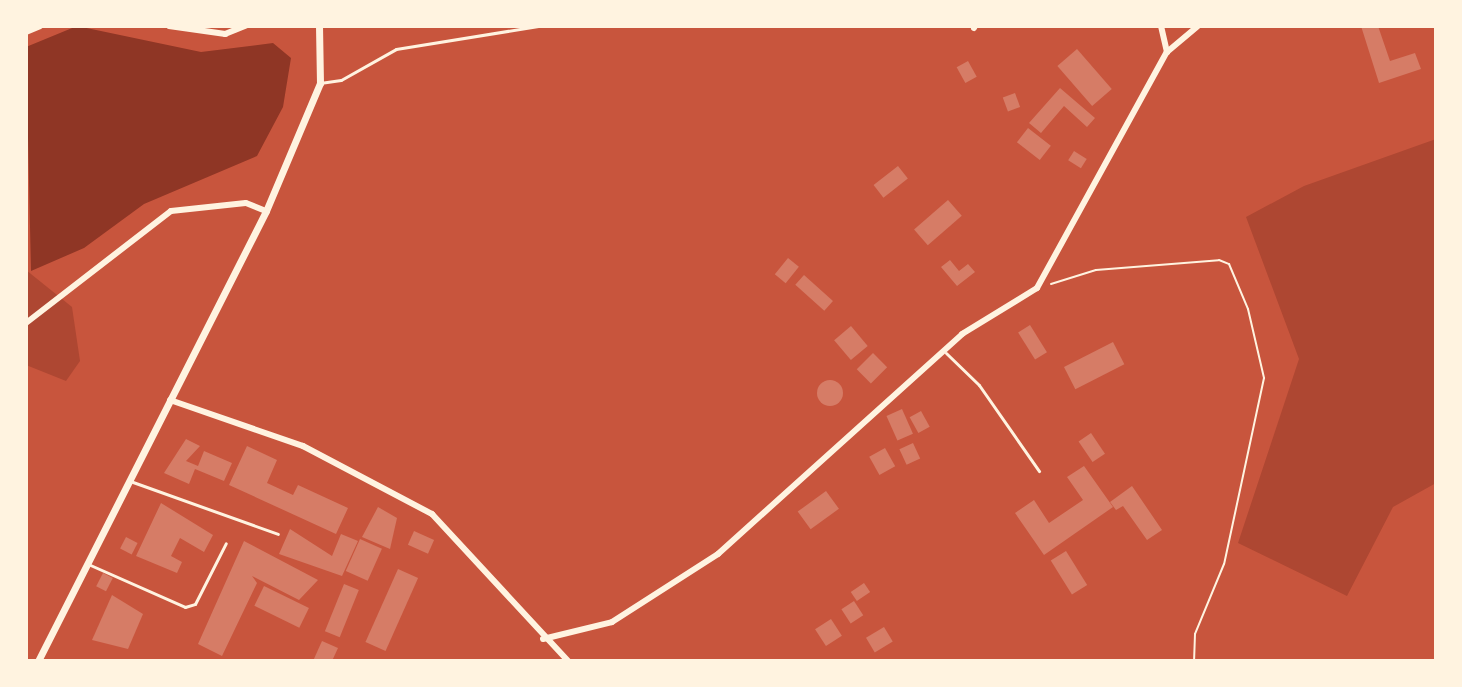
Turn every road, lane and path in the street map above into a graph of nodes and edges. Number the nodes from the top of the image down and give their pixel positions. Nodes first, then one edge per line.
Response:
1 (40, 26) edge
2 (169, 26) edge
3 (245, 26) edge
4 (319, 26) edge
5 (538, 26) edge
6 (1161, 26) edge
7 (1198, 26) edge
8 (26, 32) edge
9 (1167, 52) junction
10 (320, 83) junction
11 (266, 211) junction
12 (1037, 288) junction
13 (26, 323) edge
14 (946, 353) junction
15 (170, 400) junction
16 (1039, 471) dead end
17 (130, 481) junction
18 (278, 534) dead end
19 (226, 543) dead end
20 (88, 564) junction
21 (543, 639) junction
22 (38, 661) edge
23 (568, 661) edge
24 (1194, 661) edge

1 - 8 street
2 - 3 street
4 - 10 street
5 - 10 lane
6 - 9 street
7 - 9 street
9 - 12 street
10 - 11 street
11 - 13 street
11 - 15 street
12 - 14 street
12 - 24 path
14 - 16 lane
14 - 21 street
15 - 17 street
15 - 21 street
17 - 18 lane
17 - 20 street
19 - 20 lane
20 - 22 street
21 - 23 street

